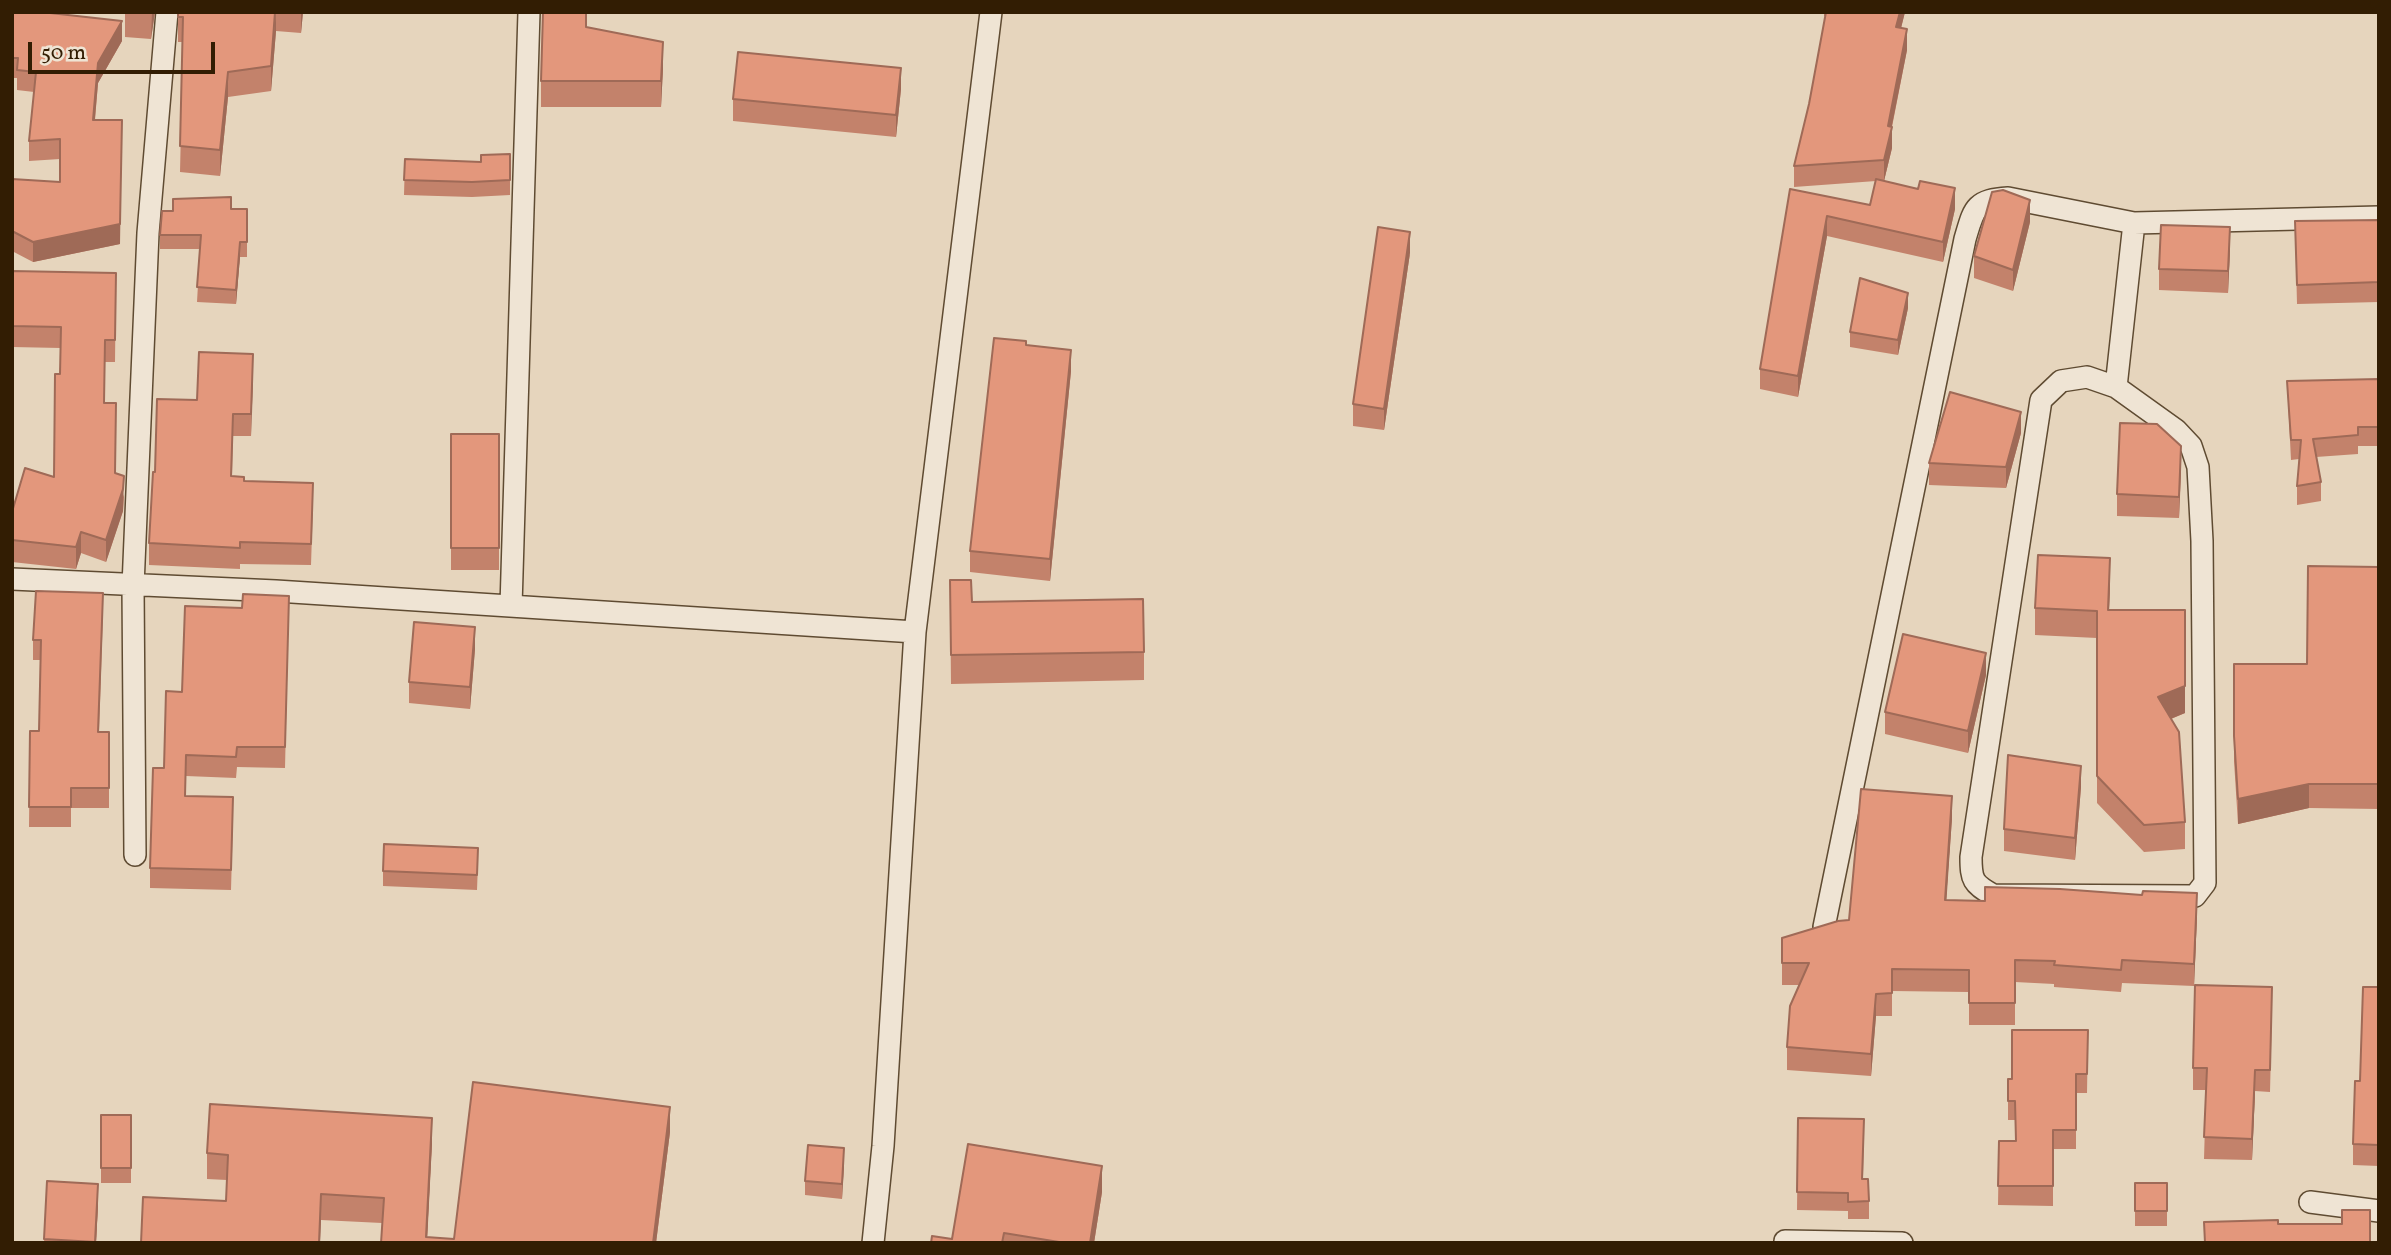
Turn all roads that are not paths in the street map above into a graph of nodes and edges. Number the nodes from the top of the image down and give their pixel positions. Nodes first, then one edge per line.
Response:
1 (167, 12) edge
2 (529, 12) edge
3 (991, 12) edge
4 (2379, 217) edge
5 (2134, 223) junction
6 (2116, 387) junction
7 (12, 579) edge
8 (133, 586) junction
9 (511, 606) junction
10 (915, 632) junction
11 (135, 855) dead end
12 (1824, 927) edge
13 (2310, 1202) dead end
14 (2379, 1211) edge
15 (1785, 1241) dead end
16 (873, 1243) edge
17 (1902, 1243) edge

1 - 8 street
2 - 9 street
3 - 10 street
4 - 5 street
5 - 6 street
5 - 12 street
6 - 6 street
7 - 8 street
8 - 9 street
8 - 11 street
9 - 10 street
10 - 16 street
13 - 14 street
15 - 17 street

